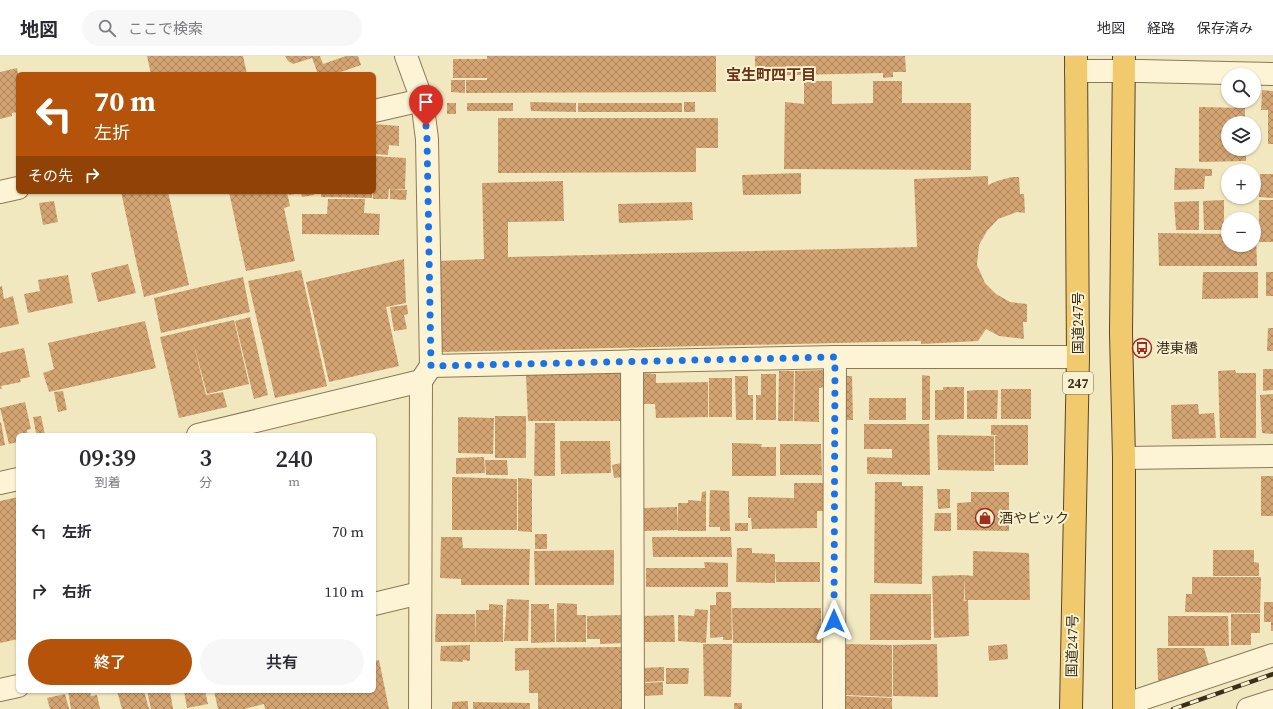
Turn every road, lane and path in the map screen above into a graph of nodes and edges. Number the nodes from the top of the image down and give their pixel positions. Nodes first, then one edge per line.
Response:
1 (406, 56) edge
2 (1076, 63) edge
3 (1124, 63) edge
4 (1273, 74) edge
5 (422, 100) junction
6 (376, 111) edge
7 (16, 188) edge
8 (0, 192) edge
9 (835, 357) junction
10 (1078, 357) junction
11 (632, 361) junction
12 (426, 374) junction
13 (205, 433) edge
14 (1273, 456) edge
15 (1124, 458) junction
16 (16, 479) edge
17 (0, 483) edge
18 (420, 593) junction
19 (376, 604) edge
20 (1273, 655) edge
21 (16, 686) edge
22 (0, 690) edge
23 (1273, 701) edge
24 (1124, 707) edge
25 (420, 709) edge
26 (633, 709) edge
27 (834, 709) edge
28 (1071, 709) edge
29 (1248, 709) edge

1 - 5 street
2 - 3 street
2 - 10 highway, 国道247号 / 247
3 - 4 street
3 - 15 highway
5 - 6 street
5 - 12 street
7 - 8 street
9 - 10 street
9 - 11 street
9 - 27 street
10 - 28 highway, 国道247号 / 247
11 - 12 street
11 - 26 street
12 - 13 street
12 - 18 street
14 - 15 street
15 - 24 highway
16 - 17 street
18 - 19 street
18 - 25 street
20 - 24 street
21 - 22 street
23 - 29 street

